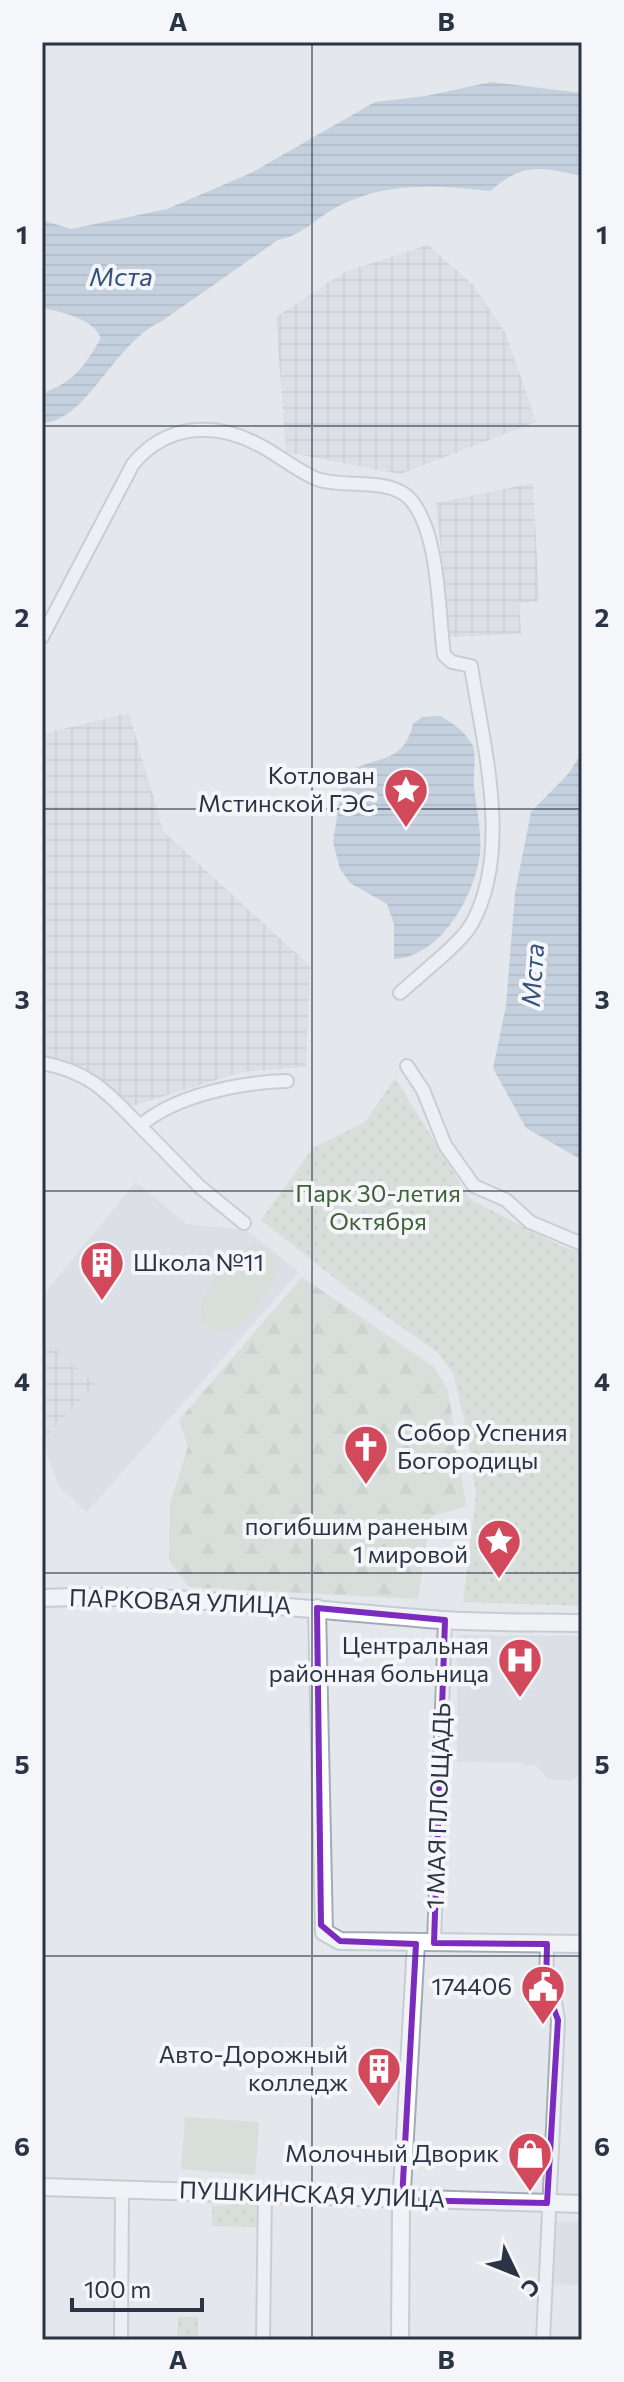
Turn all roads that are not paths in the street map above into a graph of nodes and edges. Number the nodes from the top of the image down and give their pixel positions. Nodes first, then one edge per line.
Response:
1 (42, 637) edge
2 (400, 993) dead end
3 (42, 1063) edge
4 (407, 1066) dead end
5 (287, 1081) dead end
6 (140, 1126) junction
7 (244, 1223) dead end
8 (582, 1244) edge
9 (42, 1598) edge
10 (317, 1608) junction
11 (445, 1620) junction
12 (582, 1623) edge
13 (416, 1943) junction
14 (434, 1943) junction
15 (547, 1944) junction
16 (582, 1944) edge
17 (42, 2187) edge
18 (122, 2189) junction
19 (265, 2192) junction
20 (402, 2200) junction
21 (547, 2203) junction
22 (582, 2204) edge
23 (121, 2340) edge
24 (263, 2340) edge
25 (400, 2340) edge
26 (543, 2340) edge

1 - 2 street
3 - 6 street
4 - 8 street
5 - 6 street
6 - 7 street
9 - 10 main road, ПАРКОВАЯ УЛИЦА
10 - 11 main road, ПАРКОВАЯ УЛИЦА
10 - 13 main road
11 - 12 main road, ПАРКОВАЯ УЛИЦА
11 - 14 street, 1 МАЯ ПЛОЩАДЬ
13 - 14 main road
13 - 20 main road
14 - 15 main road
15 - 16 main road
15 - 21 street
17 - 18 main road, ПУШКИНСКАЯ УЛИЦА
18 - 19 main road, ПУШКИНСКАЯ УЛИЦА
18 - 23 street
19 - 20 main road, ПУШКИНСКАЯ УЛИЦА
19 - 24 street
20 - 21 main road, ПУШКИНСКАЯ УЛИЦА
20 - 25 main road
21 - 22 main road, ПУШКИНСКАЯ УЛИЦА
21 - 26 street

